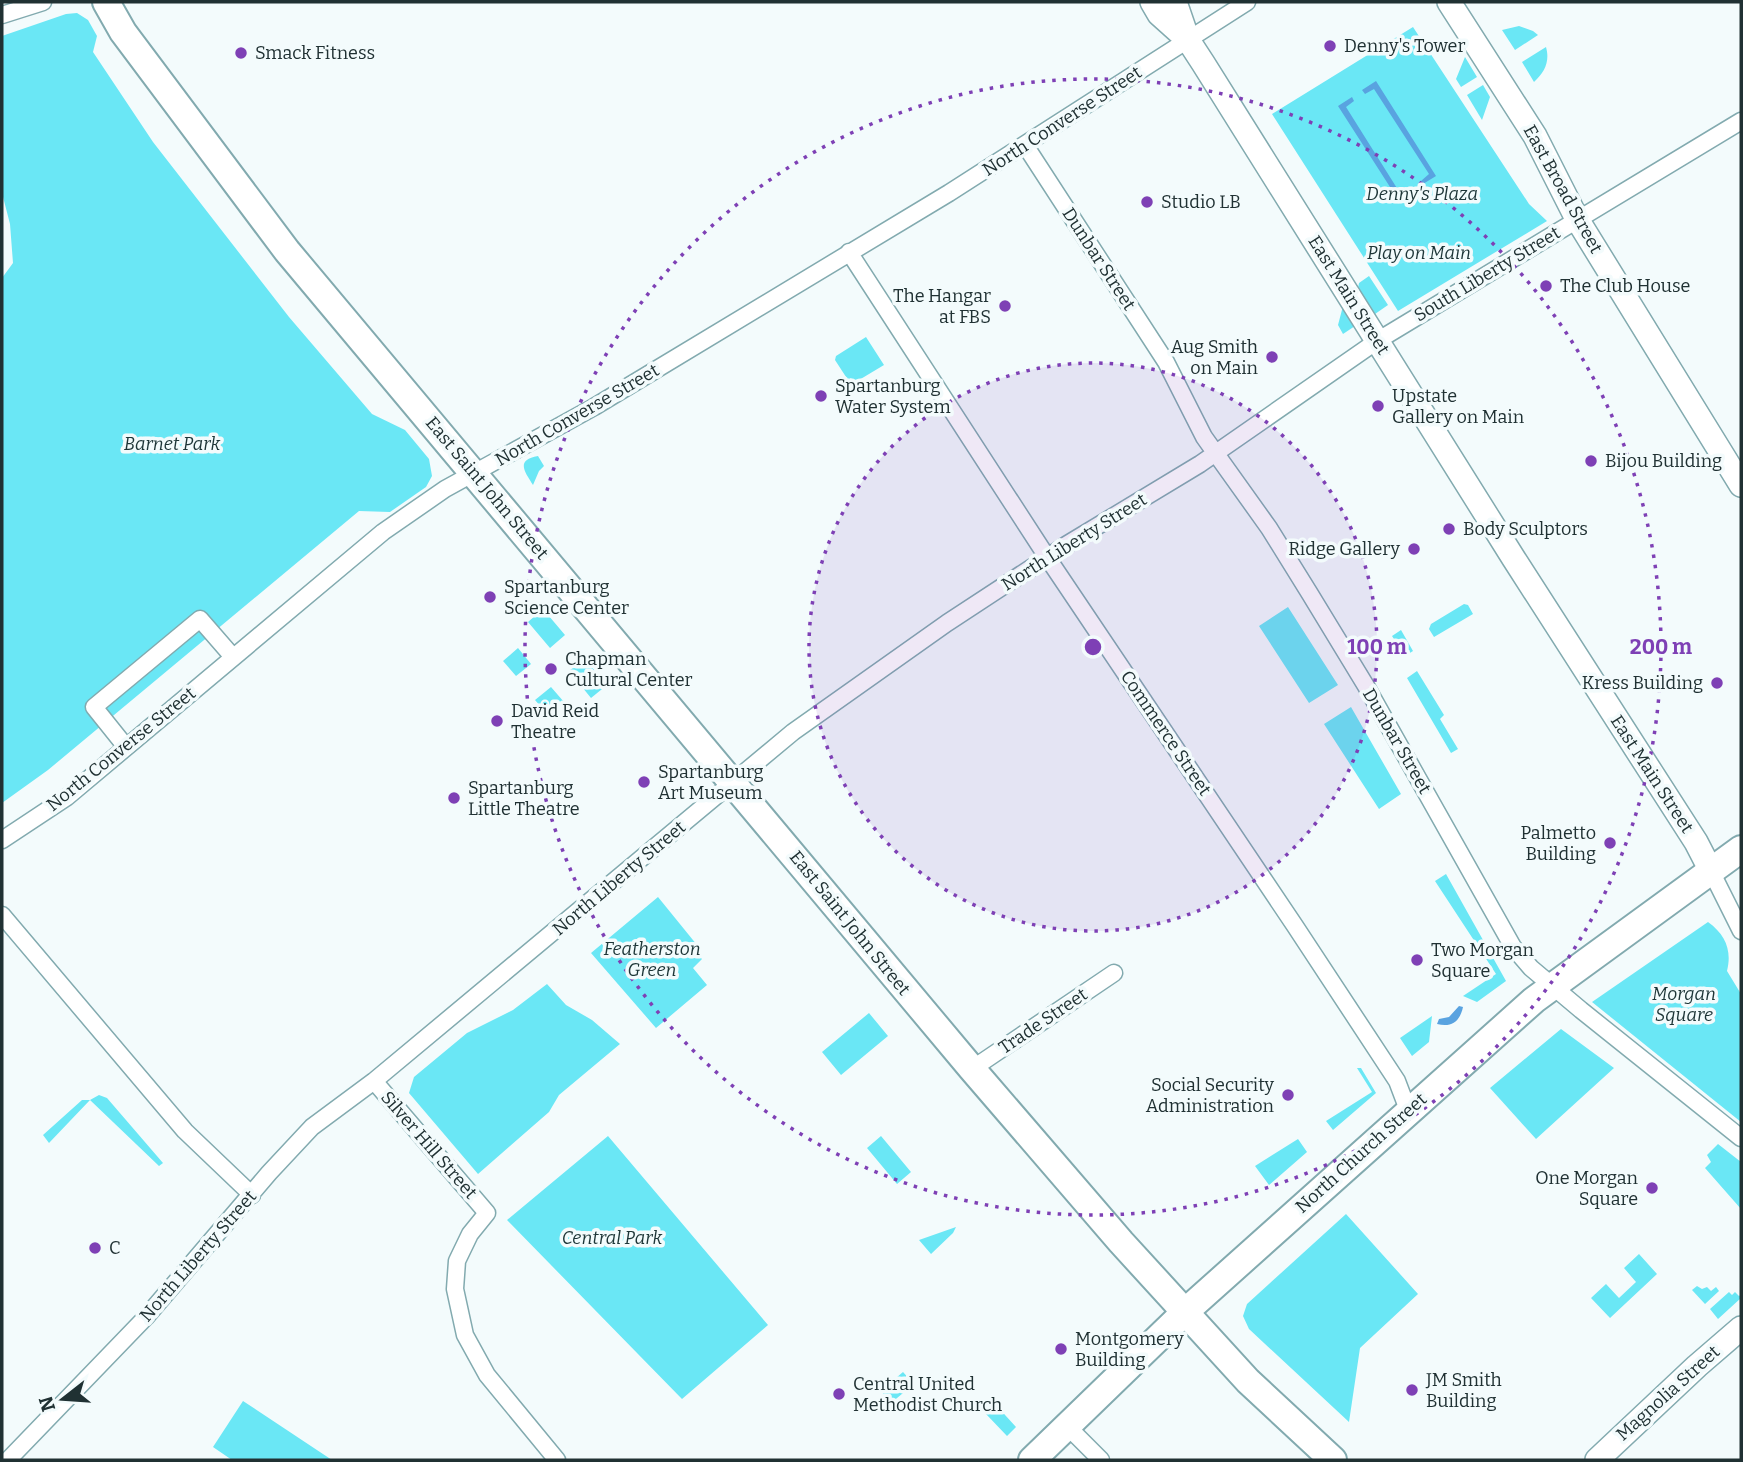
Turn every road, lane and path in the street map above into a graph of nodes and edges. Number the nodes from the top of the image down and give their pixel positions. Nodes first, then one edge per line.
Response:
1 (43, 2) edge
2 (106, 2) edge
3 (1152, 2) edge
4 (1175, 2) edge
5 (1247, 2) edge
6 (1449, 2) edge
7 (2, 15) edge
8 (1188, 40) junction
9 (1741, 121) edge
10 (1025, 145) junction
11 (1577, 219) junction
12 (849, 252) junction
13 (1377, 341) junction
14 (1215, 454) junction
15 (474, 473) junction
16 (1741, 485) edge
17 (1047, 557) junction
18 (233, 657) junction
19 (126, 747) junction
20 (734, 782) junction
21 (2, 840) edge
22 (1741, 849) edge
23 (1711, 871) junction
24 (2, 915) edge
25 (1741, 932) edge
26 (1114, 973) dead end
27 (1552, 986) junction
28 (972, 1069) junction
29 (374, 1081) junction
30 (1408, 1110) junction
31 (1741, 1139) edge
32 (252, 1195) junction
33 (1186, 1311) junction
34 (1741, 1328) edge
35 (1067, 1426) junction
36 (8, 1460) edge
37 (557, 1460) edge
38 (1032, 1460) edge
39 (1101, 1460) edge
40 (1333, 1460) edge
41 (1597, 1460) edge

1 - 7 street
2 - 15 main road, East Saint John Street
3 - 8 street, East Main Street
4 - 8 street, East Main Street
5 - 8 street, North Converse Street
6 - 11 street, East Broad Street
8 - 10 street, North Converse Street
8 - 13 street, East Main Street
9 - 11 street, South Liberty Street
10 - 12 street, North Converse Street
10 - 14 street, Dunbar Street
11 - 13 street, South Liberty Street
11 - 16 street, East Broad Street
12 - 15 street, North Converse Street
12 - 17 street, Commerce Street
13 - 14 street, North Liberty Street
13 - 23 street, East Main Street
14 - 17 street, North Liberty Street
14 - 27 street, Dunbar Street
15 - 18 street, North Converse Street
15 - 20 main road, East Saint John Street
17 - 20 street, North Liberty Street
17 - 30 street, Commerce Street
18 - 19 street, North Converse Street
18 - 19 street
19 - 21 street, North Converse Street
20 - 28 main road, East Saint John Street
20 - 29 street, North Liberty Street
22 - 23 main road, North Church Street
23 - 25 street
23 - 27 main road, North Church Street
24 - 32 street
26 - 28 street, Trade Street
27 - 30 main road, North Church Street
27 - 31 street, Dunbar Street
28 - 33 main road, East Saint John Street
29 - 32 street, North Liberty Street
29 - 37 street, Silver Hill Street
30 - 33 main road, North Church Street
32 - 36 street, North Liberty Street
33 - 35 main road, North Church Street
33 - 40 main road, East Saint John Street
34 - 41 street, Magnolia Street
35 - 38 main road, North Church Street
35 - 39 street

